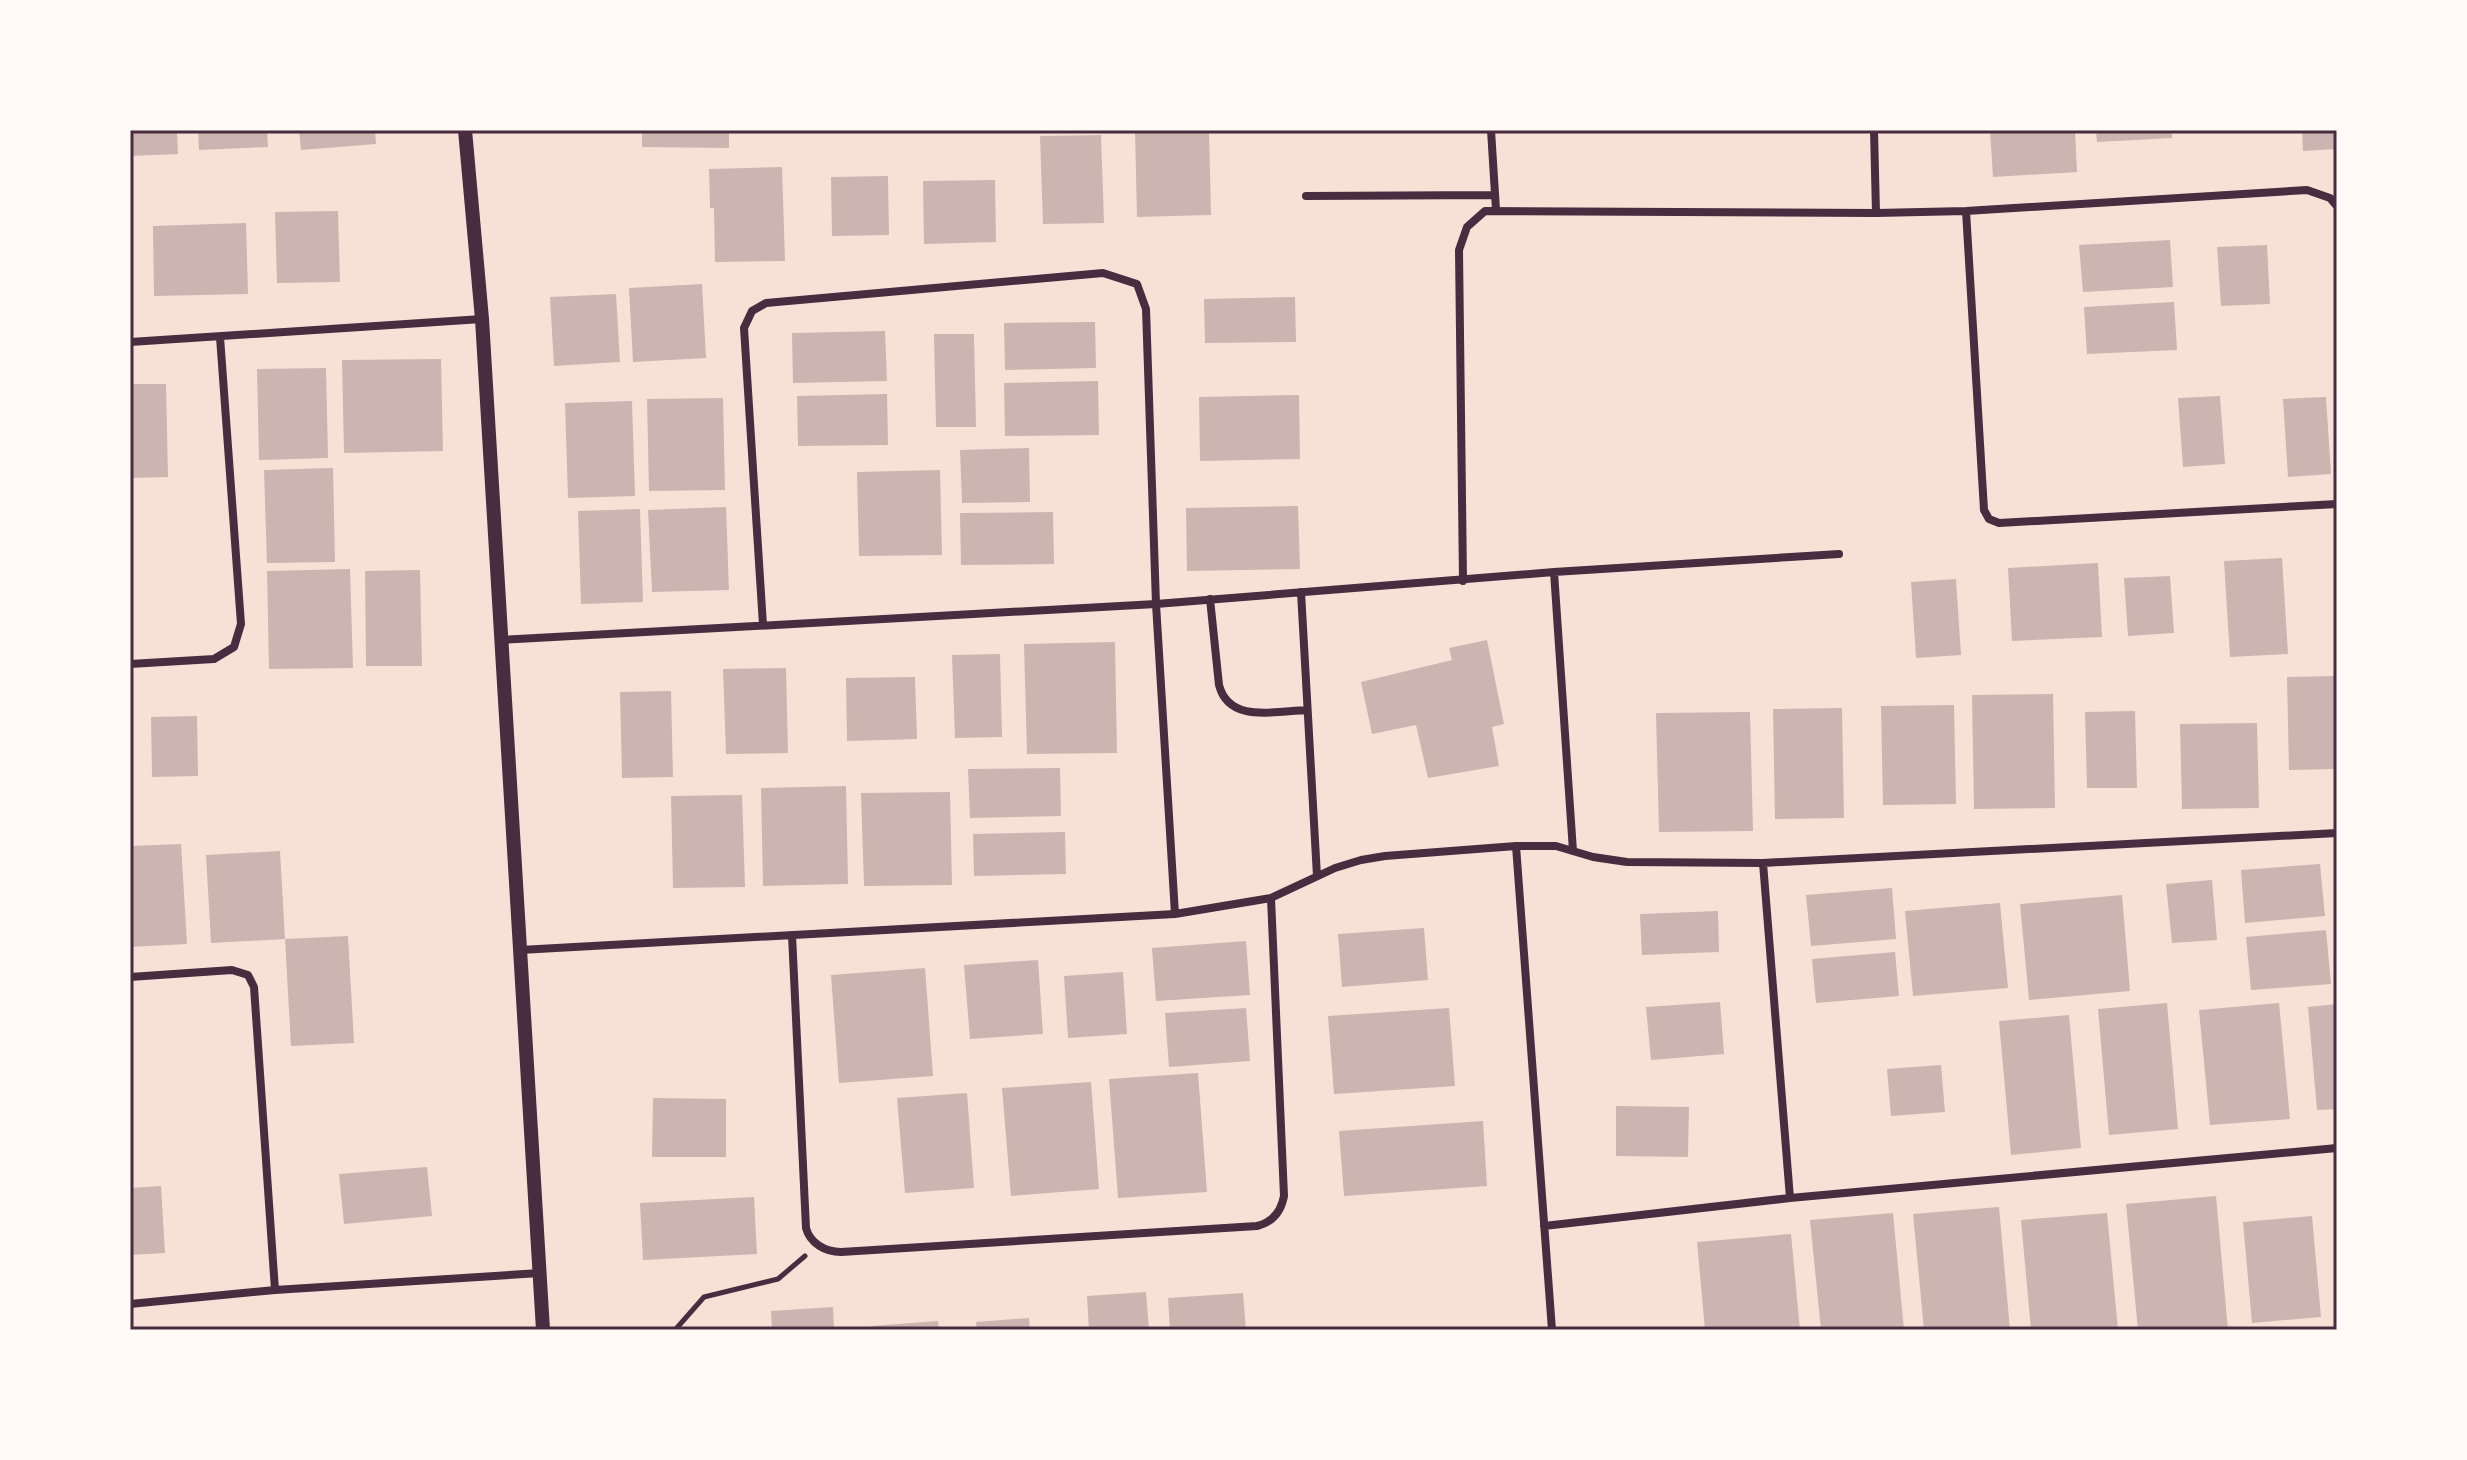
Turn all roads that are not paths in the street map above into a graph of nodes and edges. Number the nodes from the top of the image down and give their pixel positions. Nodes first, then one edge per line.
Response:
1 (465, 130) edge
2 (1491, 130) edge
3 (1874, 130) edge
4 (1495, 195) junction
5 (1306, 196) dead end
6 (2337, 206) edge
7 (1496, 210) junction
8 (1966, 211) junction
9 (1876, 213) junction
10 (482, 319) junction
11 (220, 337) junction
12 (130, 342) edge
13 (2337, 504) edge
14 (1839, 554) dead end
15 (1554, 572) junction
16 (1463, 581) junction
17 (1301, 592) junction
18 (1210, 599) junction
19 (1156, 604) junction
20 (763, 625) junction
21 (501, 640) junction
22 (130, 664) edge
23 (1307, 710) junction
24 (2337, 833) edge
25 (1516, 846) junction
26 (1573, 851) junction
27 (1763, 863) junction
28 (1317, 876) junction
29 (1271, 898) junction
30 (1175, 914) junction
31 (792, 935) junction
32 (520, 950) junction
33 (130, 977) edge
34 (2337, 1148) edge
35 (1790, 1198) junction
36 (1544, 1226) junction
37 (540, 1273) junction
38 (275, 1290) junction
39 (130, 1304) edge
40 (543, 1330) edge
41 (1552, 1330) edge

1 - 10 street
2 - 4 street
3 - 9 street
4 - 5 street
4 - 7 street
6 - 8 street
7 - 9 street
7 - 16 street
8 - 9 street
8 - 13 street
10 - 11 street
10 - 21 street
11 - 12 street
11 - 22 street
14 - 15 street
15 - 16 street
15 - 26 street
16 - 17 street
17 - 18 street
17 - 23 street
18 - 19 street
18 - 23 street
19 - 20 street
19 - 20 street
19 - 30 street
20 - 21 street
21 - 32 street
23 - 28 street
24 - 27 street
25 - 26 street
25 - 28 street
25 - 36 street
26 - 27 street
27 - 35 street
28 - 29 street
29 - 30 street
29 - 31 street
30 - 31 street
31 - 32 street
32 - 37 street
33 - 38 street
34 - 35 street
35 - 36 street
36 - 41 street
37 - 38 street
37 - 40 street
38 - 39 street

